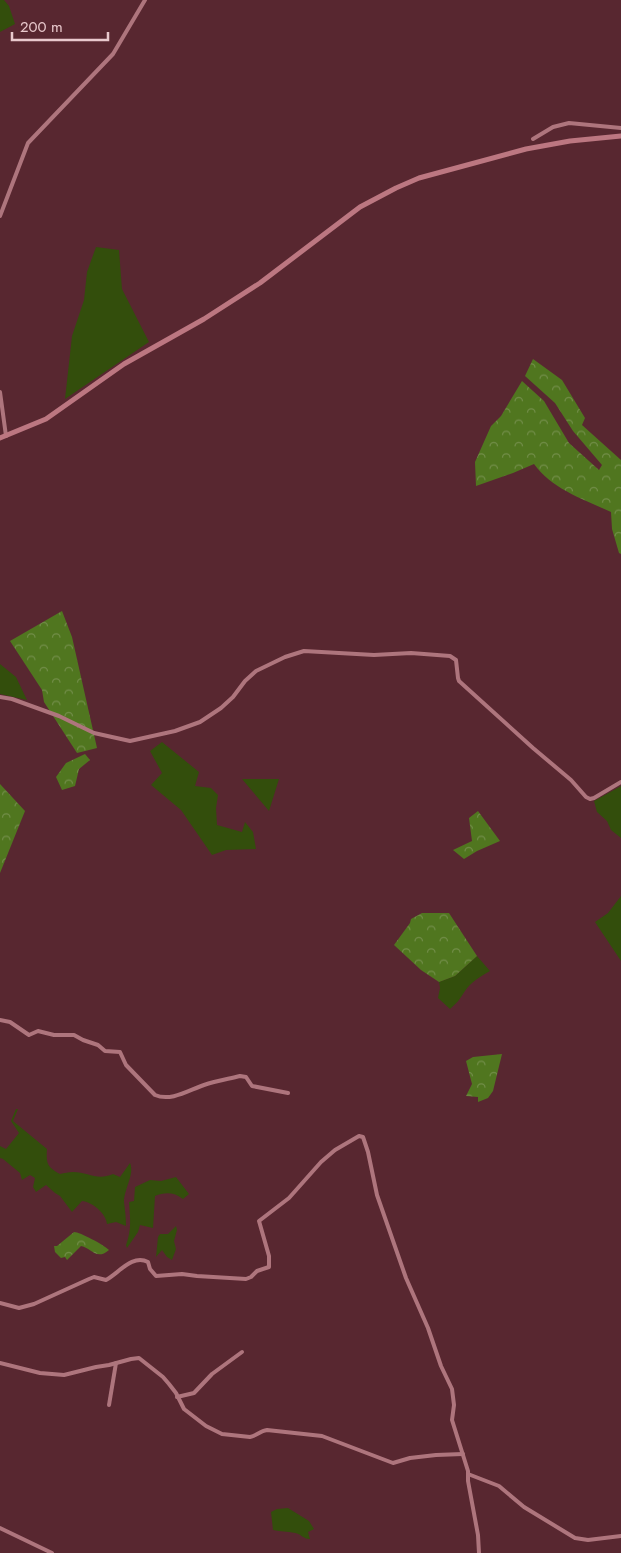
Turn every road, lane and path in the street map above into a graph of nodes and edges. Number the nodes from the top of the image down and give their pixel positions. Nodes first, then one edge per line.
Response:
1 (144, 0) edge
2 (621, 128) edge
3 (621, 136) edge
4 (533, 140) dead end
5 (0, 216) edge
6 (0, 392) edge
7 (3, 437) edge
8 (0, 697) edge
9 (621, 782) edge
10 (0, 1020) edge
11 (288, 1093) dead end
12 (0, 1303) edge
13 (242, 1352) dead end
14 (116, 1363) junction
15 (0, 1364) edge
16 (177, 1397) junction
17 (110, 1404) dead end
18 (463, 1454) junction
19 (468, 1474) junction
20 (0, 1528) edge
21 (621, 1536) edge
22 (52, 1553) edge
23 (479, 1553) edge

1 - 5 street
2 - 4 street
3 - 7 main road
6 - 7 street
8 - 9 street
10 - 11 street
12 - 18 street
13 - 16 street
14 - 15 street
14 - 16 street
14 - 17 street
16 - 18 street
18 - 19 street
19 - 21 street
19 - 23 street
20 - 22 street

